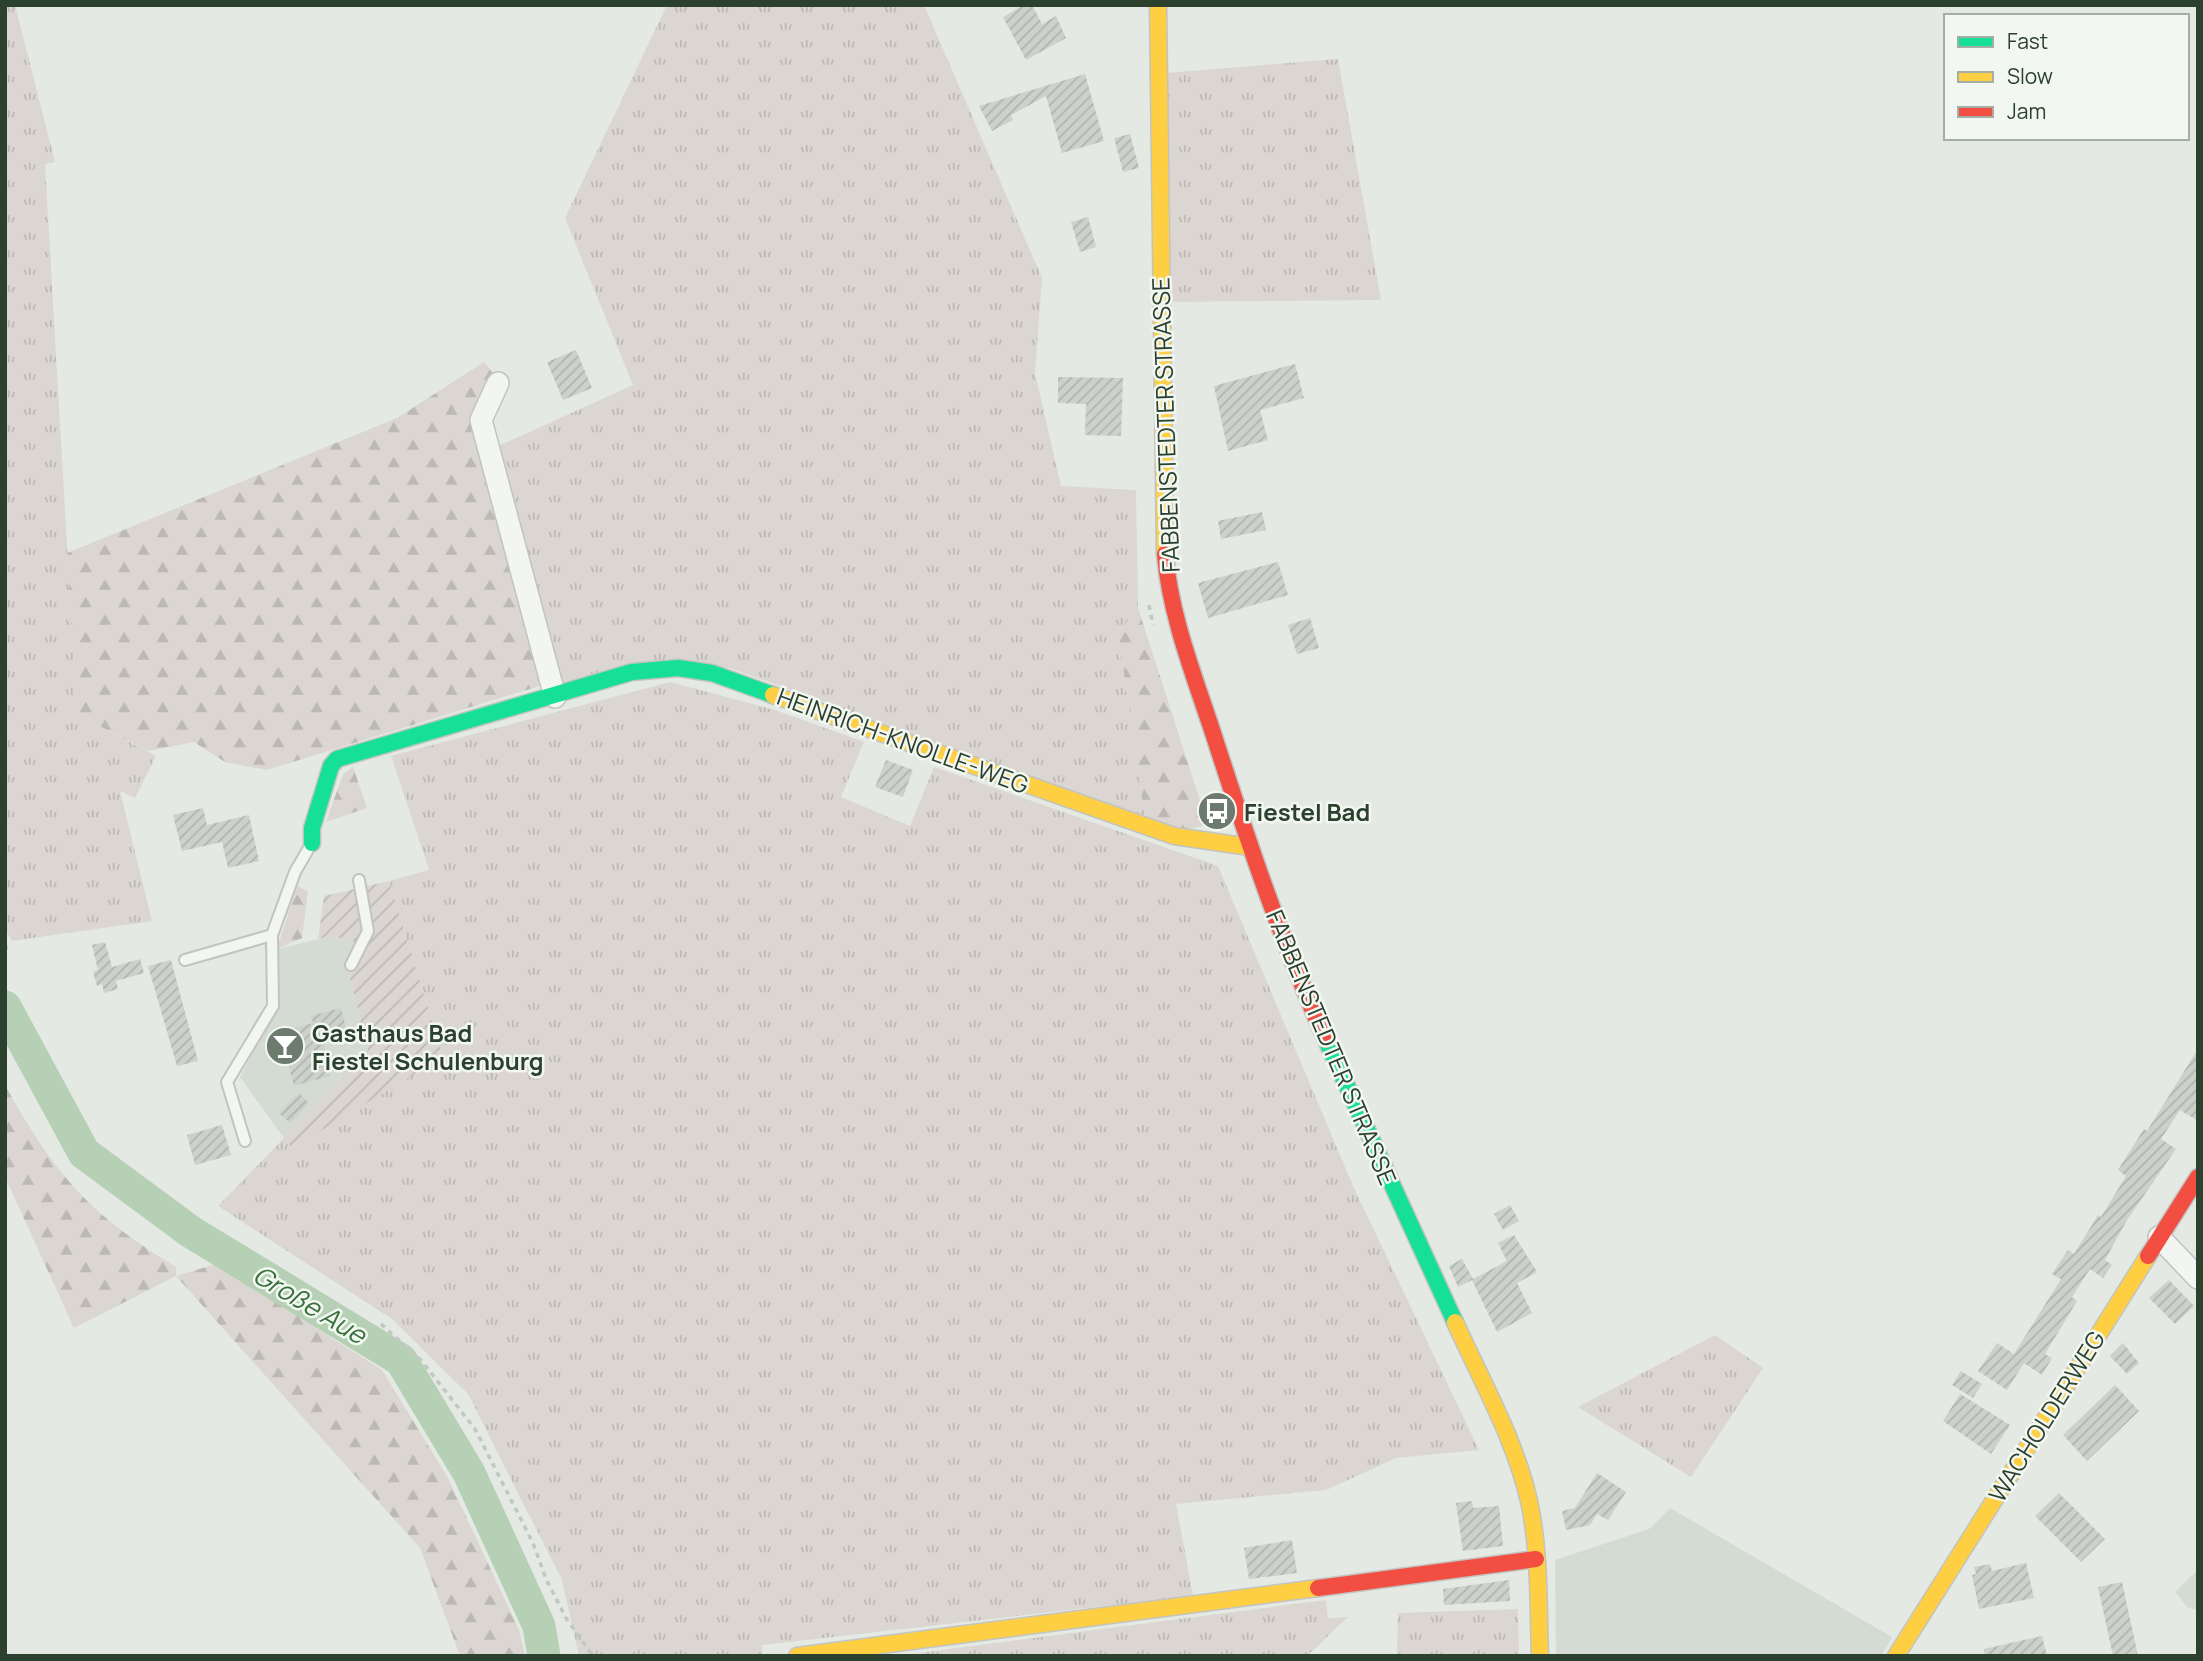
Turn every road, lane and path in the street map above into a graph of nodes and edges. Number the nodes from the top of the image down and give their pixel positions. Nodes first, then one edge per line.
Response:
1 (1158, 5) edge
2 (498, 383) dead end
3 (555, 697) junction
4 (312, 843) joint
5 (1250, 847) junction
6 (359, 880) dead end
7 (272, 936) junction
8 (185, 960) dead end
9 (351, 965) dead end
10 (245, 1141) dead end
11 (2198, 1177) edge
12 (2160, 1237) junction
13 (2198, 1278) edge
14 (382, 1324) dead end
15 (1536, 1559) junction
16 (593, 1656) edge
17 (797, 1656) edge
18 (1540, 1656) edge
19 (1896, 1656) edge

1 - 5 street, FABBENSTEDTER STRASSE
2 - 3 street
3 - 4 street, HEINRICH-KNOLLE-WEG
3 - 5 street, HEINRICH-KNOLLE-WEG
4 - 7 lane
5 - 15 street, FABBENSTEDTER STRASSE
6 - 9 lane
7 - 8 lane
7 - 10 lane
11 - 12 street, WACHOLDERWEG
12 - 13 street
12 - 19 street, WACHOLDERWEG
14 - 16 path
15 - 17 street
15 - 18 street, FABBENSTEDTER STRASSE

